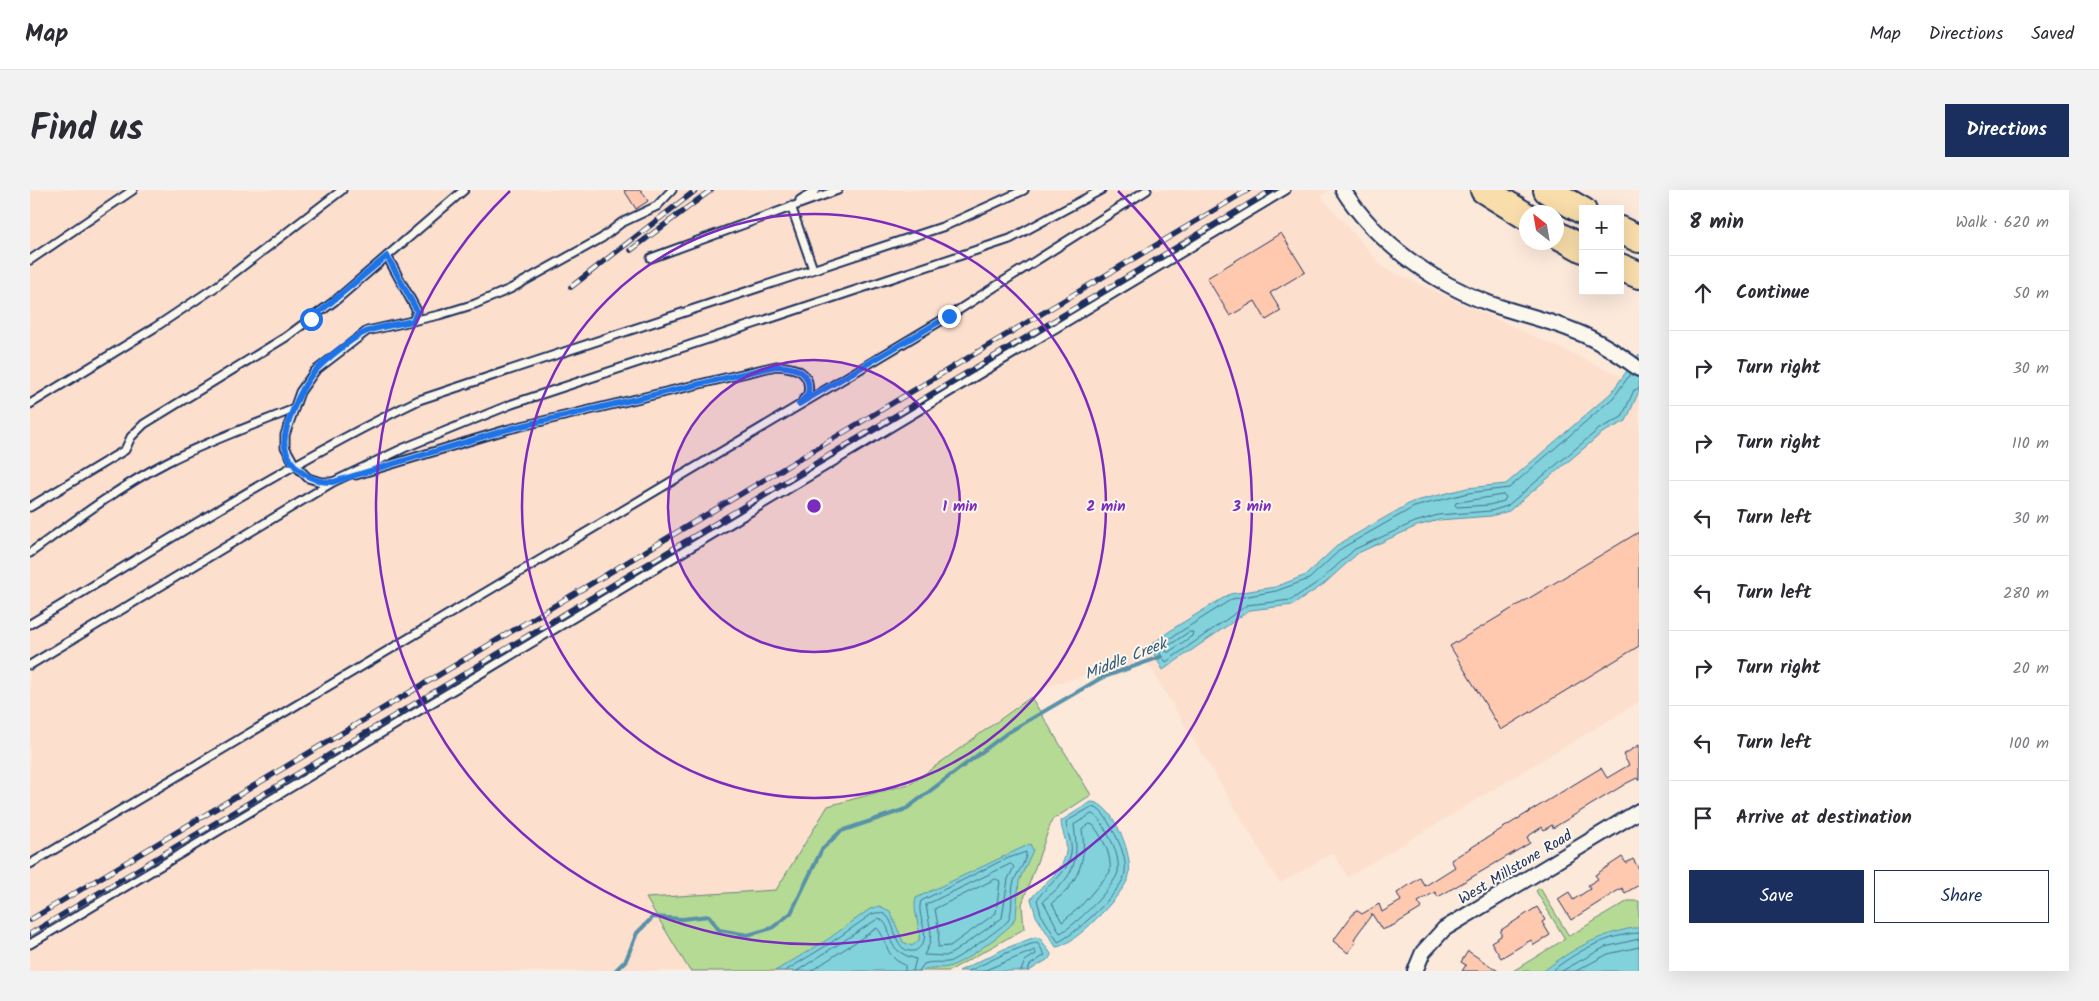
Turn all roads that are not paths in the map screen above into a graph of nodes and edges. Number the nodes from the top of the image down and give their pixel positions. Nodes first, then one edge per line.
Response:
1 (132, 190) edge
2 (342, 190) edge
3 (464, 190) edge
4 (672, 190) edge
5 (816, 190) edge
6 (838, 190) edge
7 (1024, 190) edge
8 (1101, 190) edge
9 (1147, 190) edge
10 (1286, 190) edge
11 (1342, 190) edge
12 (1484, 190) edge
13 (1547, 190) edge
14 (791, 206) junction
15 (1579, 209) edge
16 (1519, 212) edge
17 (1624, 232) edge
18 (1564, 238) edge
19 (1639, 239) edge
20 (1579, 247) edge
21 (387, 256) junction
22 (651, 258) dead end
23 (30, 260) edge
24 (813, 270) junction
25 (413, 321) junction
26 (1639, 369) edge
27 (30, 404) edge
28 (799, 404) junction
29 (294, 409) junction
30 (295, 465) junction
31 (333, 482) junction
32 (30, 507) edge
33 (30, 553) edge
34 (30, 624) edge
35 (30, 665) edge
36 (1639, 811) edge
37 (30, 864) edge
38 (30, 944) edge
39 (1417, 966) edge

1 - 23 lane
2 - 27 lane
3 - 21 lane
4 - 25 lane
5 - 14 lane
6 - 14 lane
7 - 24 lane
8 - 31 lane
9 - 28 lane
10 - 38 lane
11 - 26 street
12 - 16 highway
13 - 15 highway
14 - 22 lane
14 - 24 lane
17 - 19 highway
18 - 20 highway
21 - 25 lane
21 - 32 lane
24 - 30 lane
25 - 29 lane
28 - 31 lane
28 - 37 lane
29 - 30 lane
29 - 33 lane
30 - 31 lane
30 - 34 lane
31 - 35 lane
36 - 39 street, West Millstone Road

